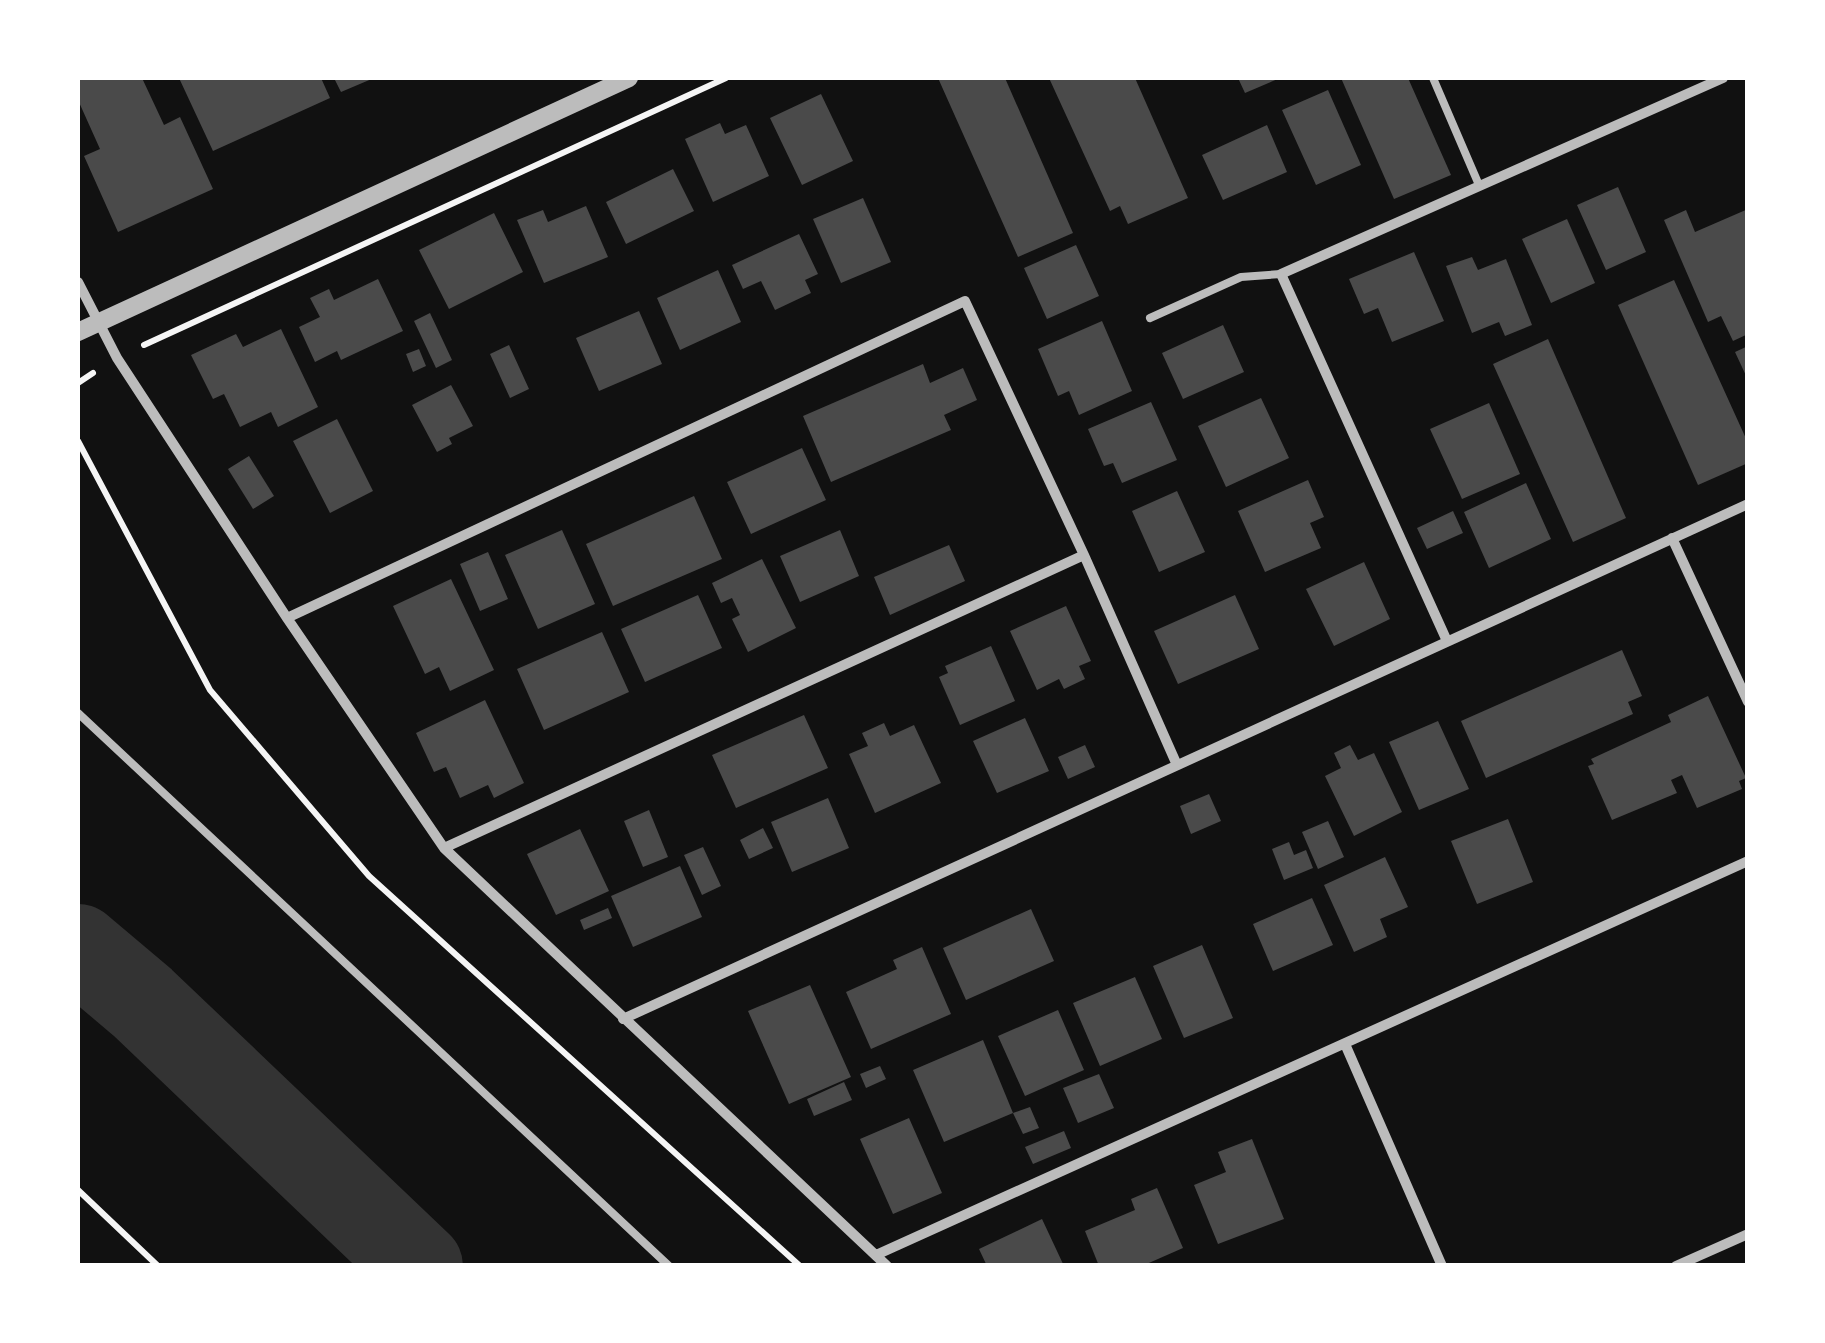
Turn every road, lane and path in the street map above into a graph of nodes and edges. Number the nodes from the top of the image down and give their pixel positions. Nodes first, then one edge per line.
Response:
1 (629, 78) edge
2 (726, 78) edge
3 (1433, 78) edge
4 (1723, 78) edge
5 (1480, 186) junction
6 (1281, 274) junction
7 (78, 282) edge
8 (1150, 318) dead end
9 (98, 322) junction
10 (78, 332) edge
11 (116, 358) junction
12 (78, 383) edge
13 (78, 441) edge
14 (1748, 504) edge
15 (1672, 538) junction
16 (1084, 554) junction
17 (287, 618) junction
18 (1447, 641) junction
19 (1748, 702) edge
20 (78, 713) edge
21 (1177, 765) junction
22 (444, 848) junction
23 (1748, 861) edge
24 (623, 1020) junction
25 (1345, 1044) junction
26 (78, 1190) edge
27 (1748, 1234) edge
28 (876, 1255) junction
29 (158, 1266) edge
30 (669, 1266) edge
31 (800, 1266) edge
32 (887, 1266) edge
33 (1442, 1266) edge
34 (1676, 1266) edge

1 - 9 street
2 - 11 path
3 - 5 lane
4 - 5 street
5 - 6 street
6 - 8 lane
6 - 18 street
7 - 9 street
9 - 10 street
9 - 11 street
11 - 12 path
11 - 17 street
13 - 31 path
14 - 15 street
15 - 18 street
15 - 19 street
16 - 17 street
16 - 21 street
16 - 22 street
17 - 22 street
18 - 21 street
20 - 30 lane
21 - 24 street
22 - 24 street
23 - 25 street
24 - 28 street
25 - 28 street
25 - 33 street
26 - 29 path
27 - 34 street
28 - 32 street

